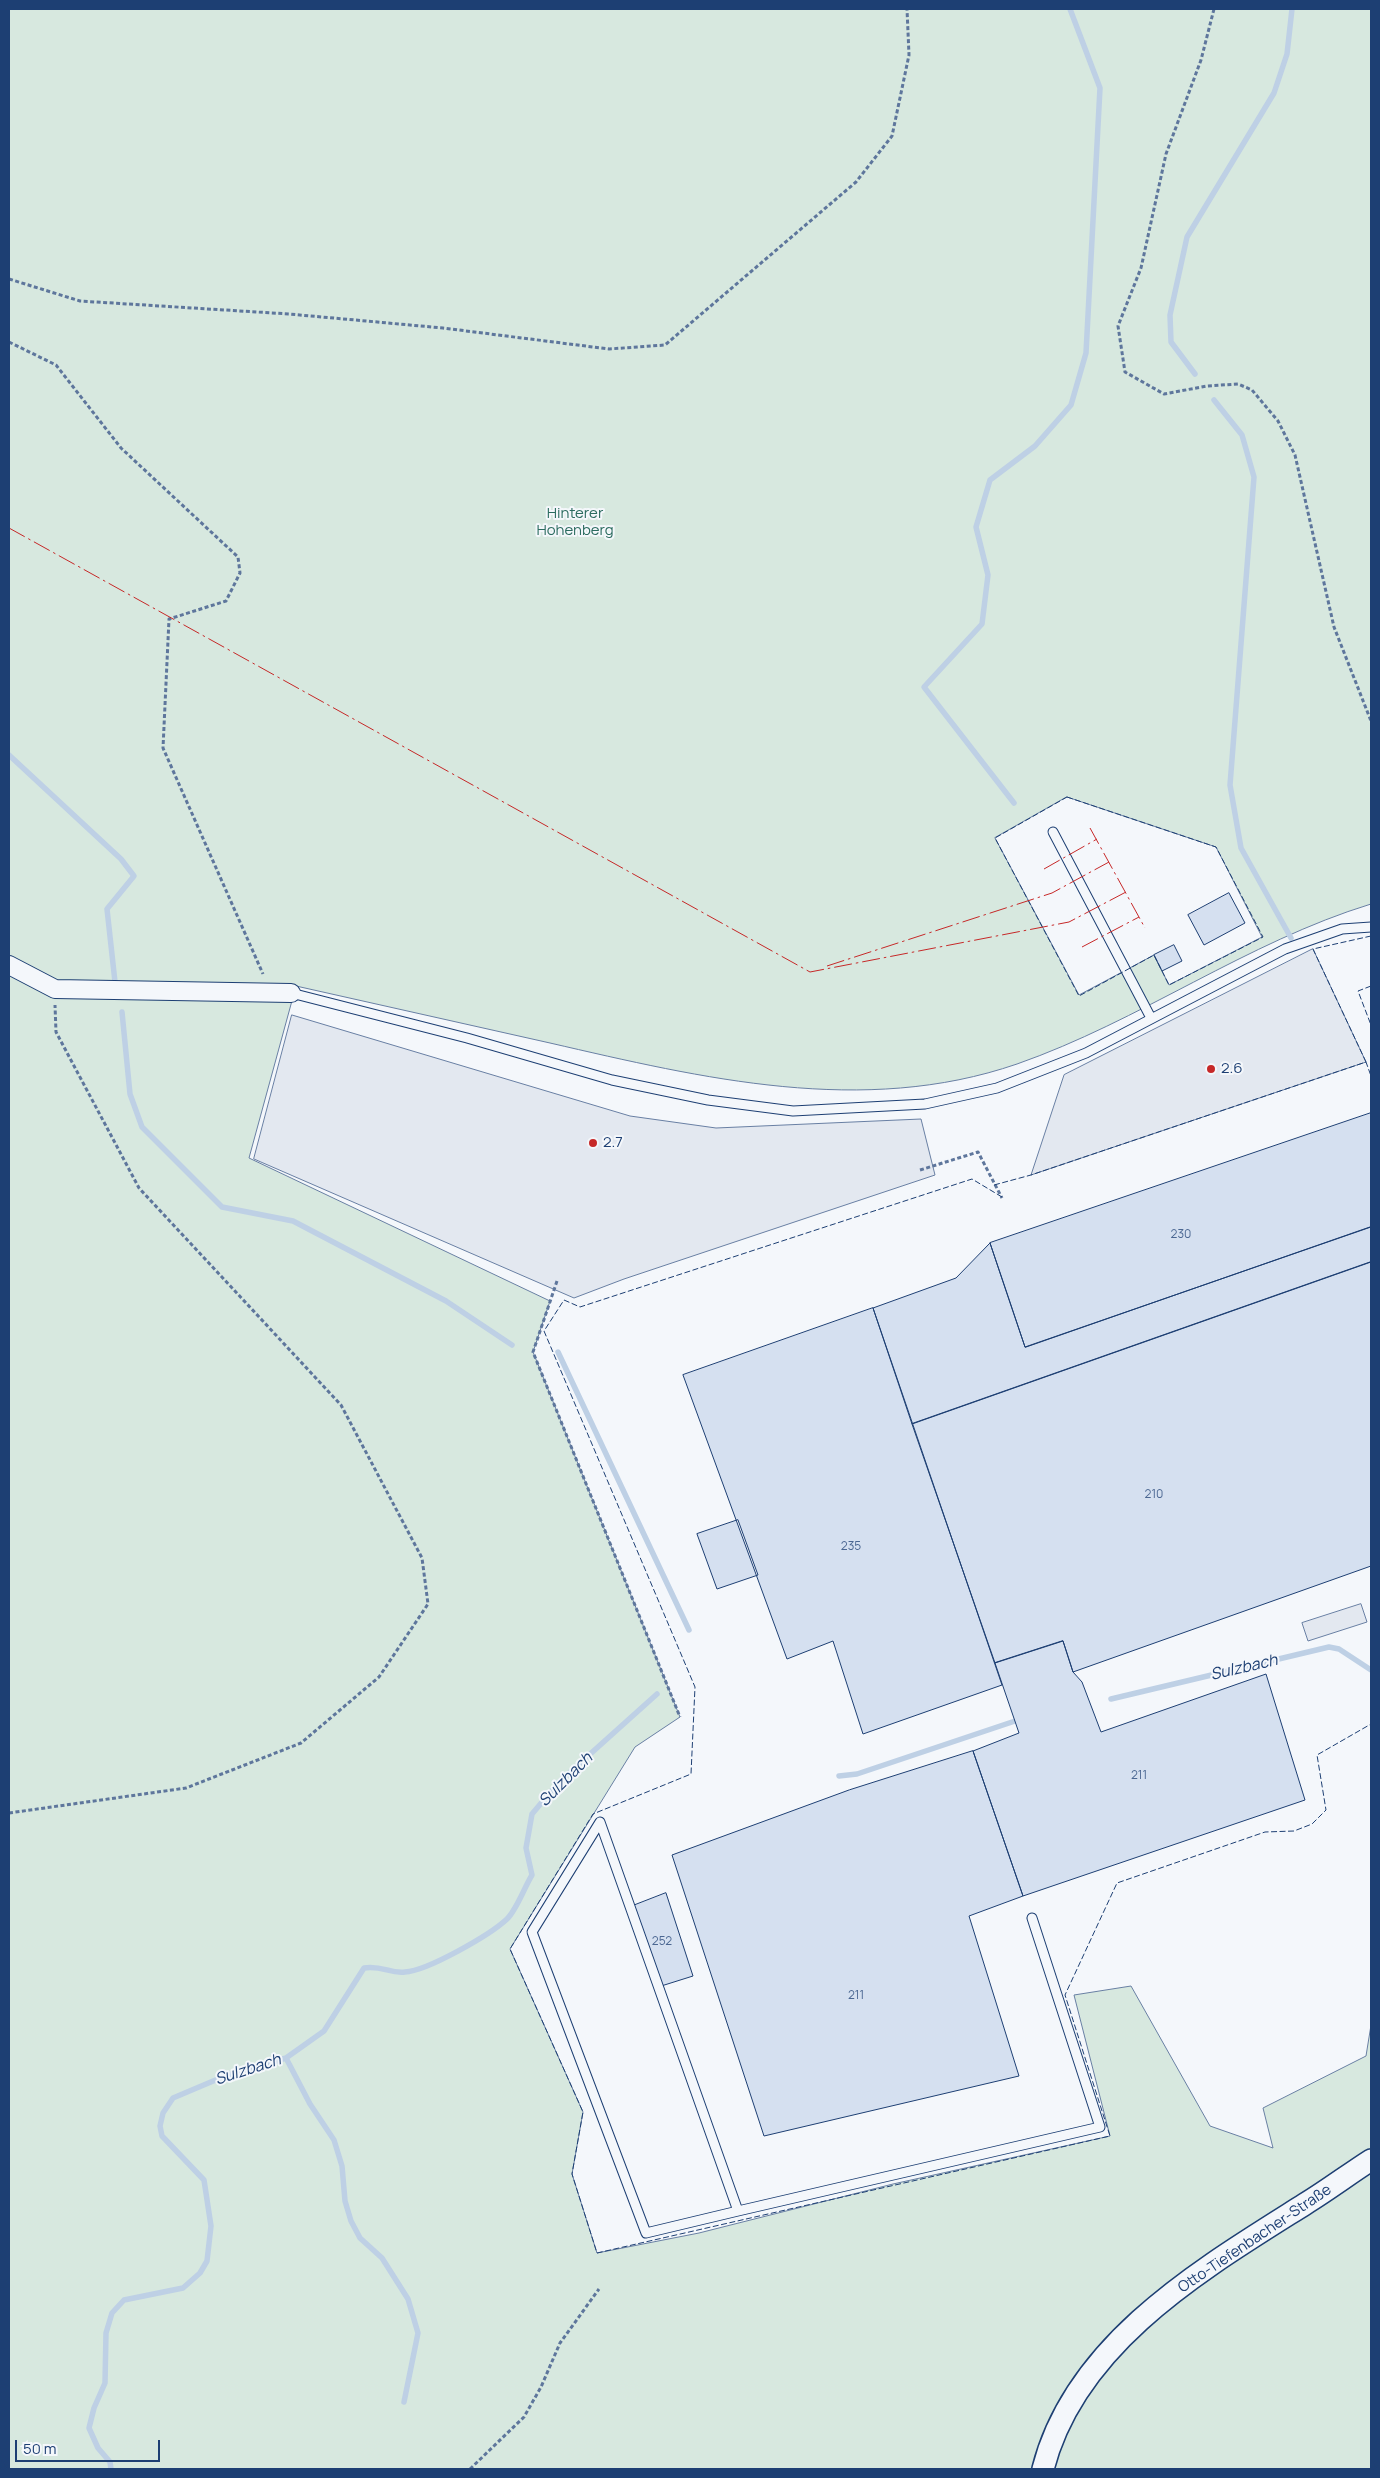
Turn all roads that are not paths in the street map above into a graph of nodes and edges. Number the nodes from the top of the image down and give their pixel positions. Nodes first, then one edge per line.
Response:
1 (1053, 832) dead end
2 (1371, 927) edge
3 (9, 965) edge
4 (291, 993) joint
5 (1151, 1018) junction
6 (1032, 1918) dead end
7 (1371, 2160) edge
8 (738, 2211) junction
9 (1043, 2469) edge

1 - 5 lane
2 - 5 lane
3 - 4 street
4 - 5 lane
6 - 8 lane
7 - 9 street, Otto-Tiefenbacher-Straße
8 - 8 lane

